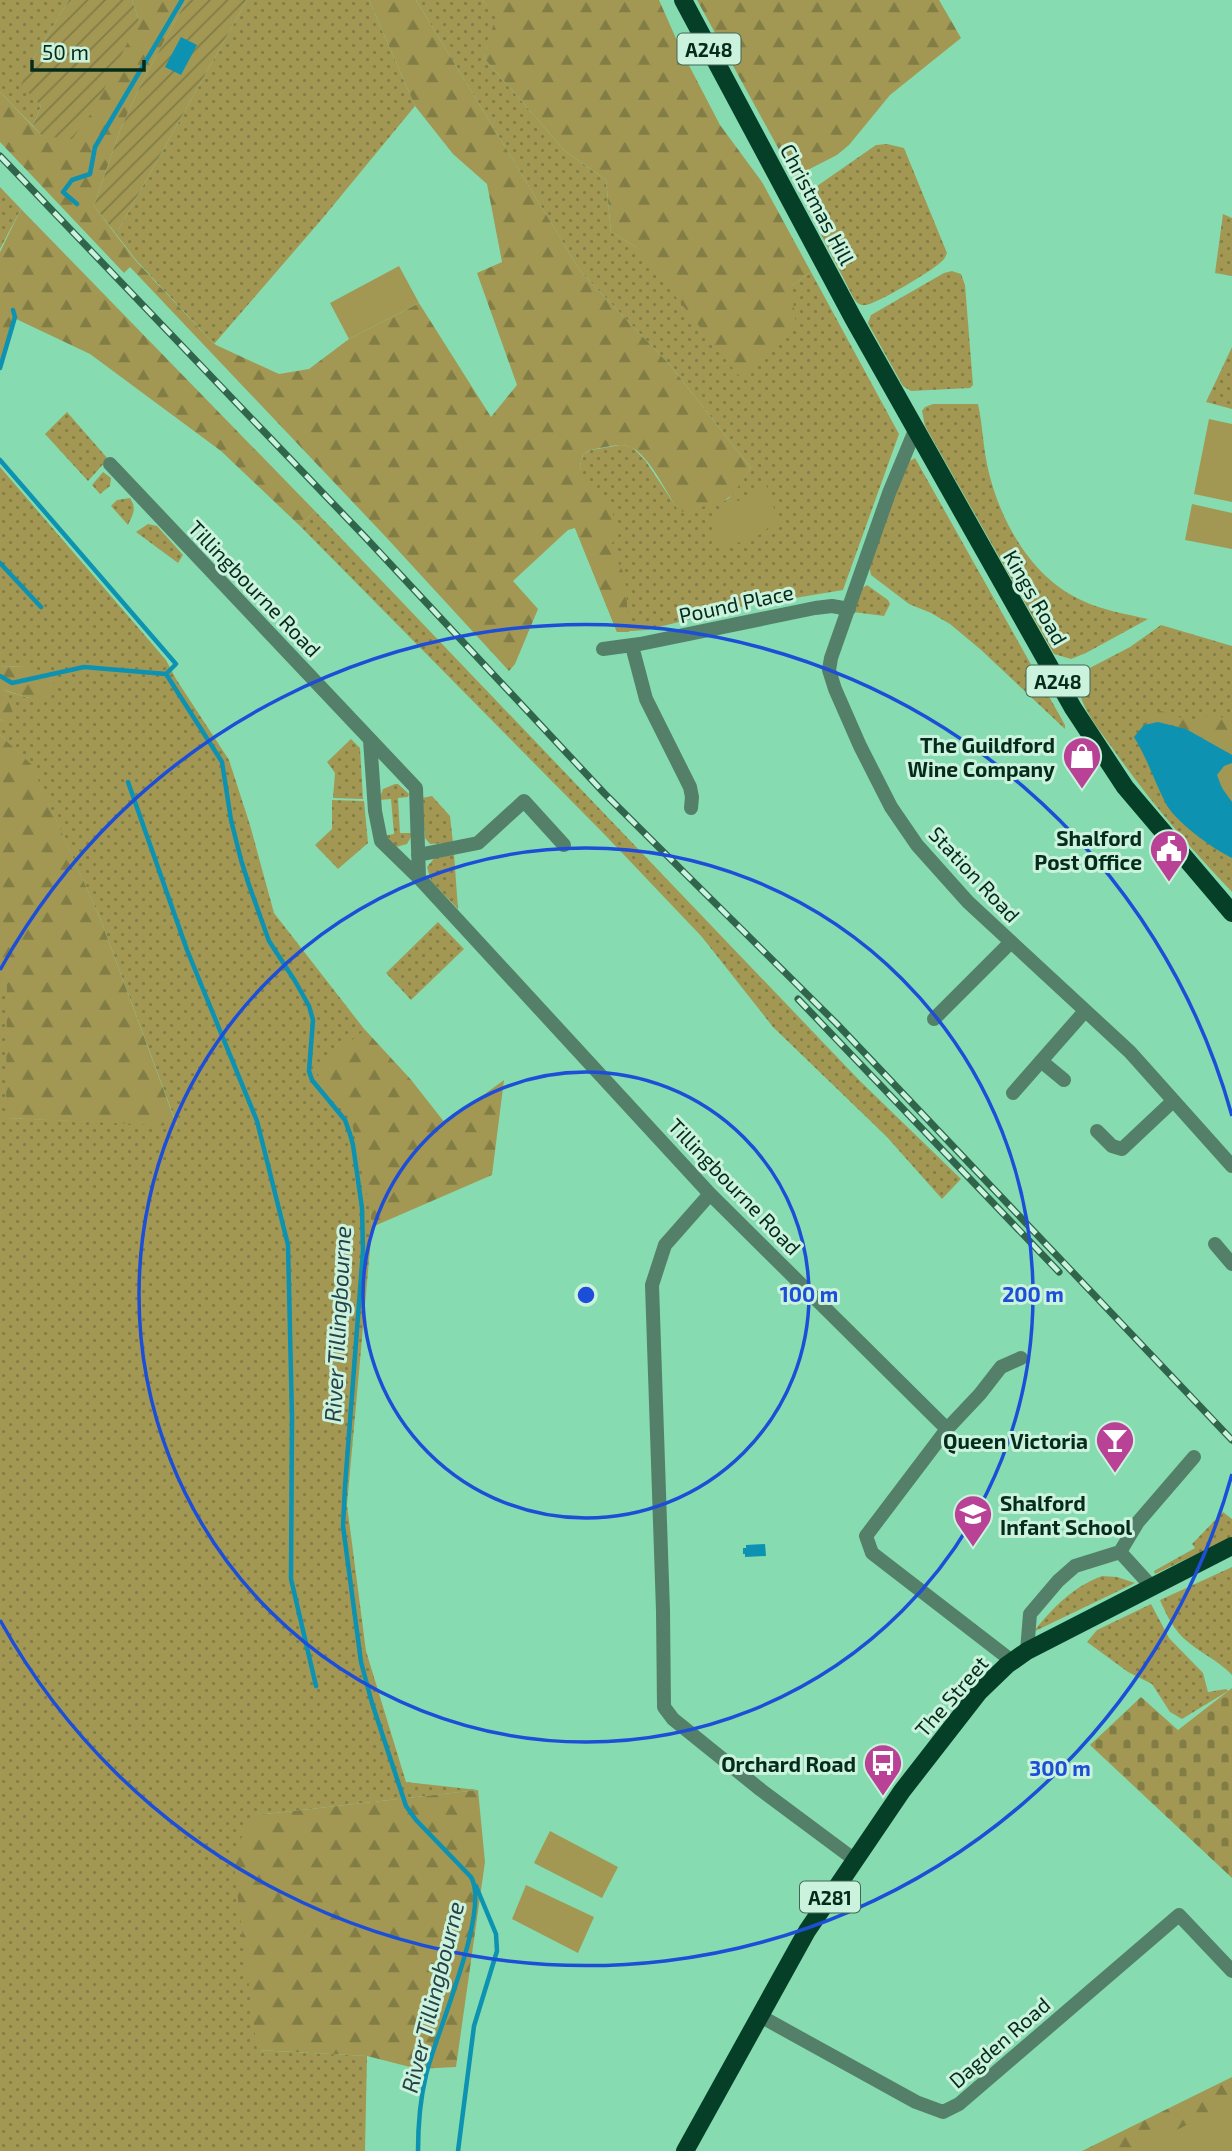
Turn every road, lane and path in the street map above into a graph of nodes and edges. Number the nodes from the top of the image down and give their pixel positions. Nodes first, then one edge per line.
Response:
1 (683, 0) edge
2 (916, 428) junction
3 (110, 464) dead end
4 (849, 609) junction
5 (632, 646) junction
6 (603, 649) dead end
7 (370, 740) junction
8 (691, 808) dead end
9 (565, 845) dead end
10 (418, 855) junction
11 (419, 878) junction
12 (1232, 913) edge
13 (1011, 942) junction
14 (1085, 1011) junction
15 (934, 1018) dead end
16 (1041, 1061) junction
17 (1063, 1080) dead end
18 (1013, 1093) dead end
19 (1173, 1101) junction
20 (1097, 1131) dead end
21 (1232, 1166) edge
22 (710, 1194) junction
23 (1215, 1244) dead end
24 (1232, 1264) edge
25 (1021, 1358) dead end
26 (947, 1429) junction
27 (1194, 1457) dead end
28 (1232, 1546) edge
29 (1120, 1552) junction
30 (1151, 1586) junction
31 (1019, 1656) junction
32 (855, 1860) junction
33 (1232, 1971) edge
34 (761, 2016) junction
35 (685, 2151) edge

1 - 2 main road, Christmas Hill / A248
2 - 4 street, Station Road
2 - 12 main road, Kings Road / A248
3 - 7 street, Tillingbourne Road
4 - 5 street, Pound Place
4 - 13 street, Station Road
5 - 6 street, Pound Place
5 - 8 street
7 - 10 street, Tillingbourne Road
7 - 11 street, Tillingbourne Road
9 - 10 street
10 - 11 street, Tillingbourne Road
11 - 22 street, Tillingbourne Road
13 - 14 street, Station Road
13 - 15 street
14 - 16 street
14 - 19 street, Station Road
16 - 17 street
16 - 18 street
19 - 20 street
19 - 21 street, Station Road
22 - 26 street, Tillingbourne Road
22 - 32 street
23 - 24 street
25 - 26 street
26 - 31 street
27 - 29 street
28 - 30 main road, The Street / A281
29 - 30 street
29 - 31 street
30 - 31 main road, The Street / A281
31 - 32 main road, The Street / A281
32 - 34 main road, The Street / A281
33 - 34 street, Dagden Road
34 - 35 main road, The Street / A281

